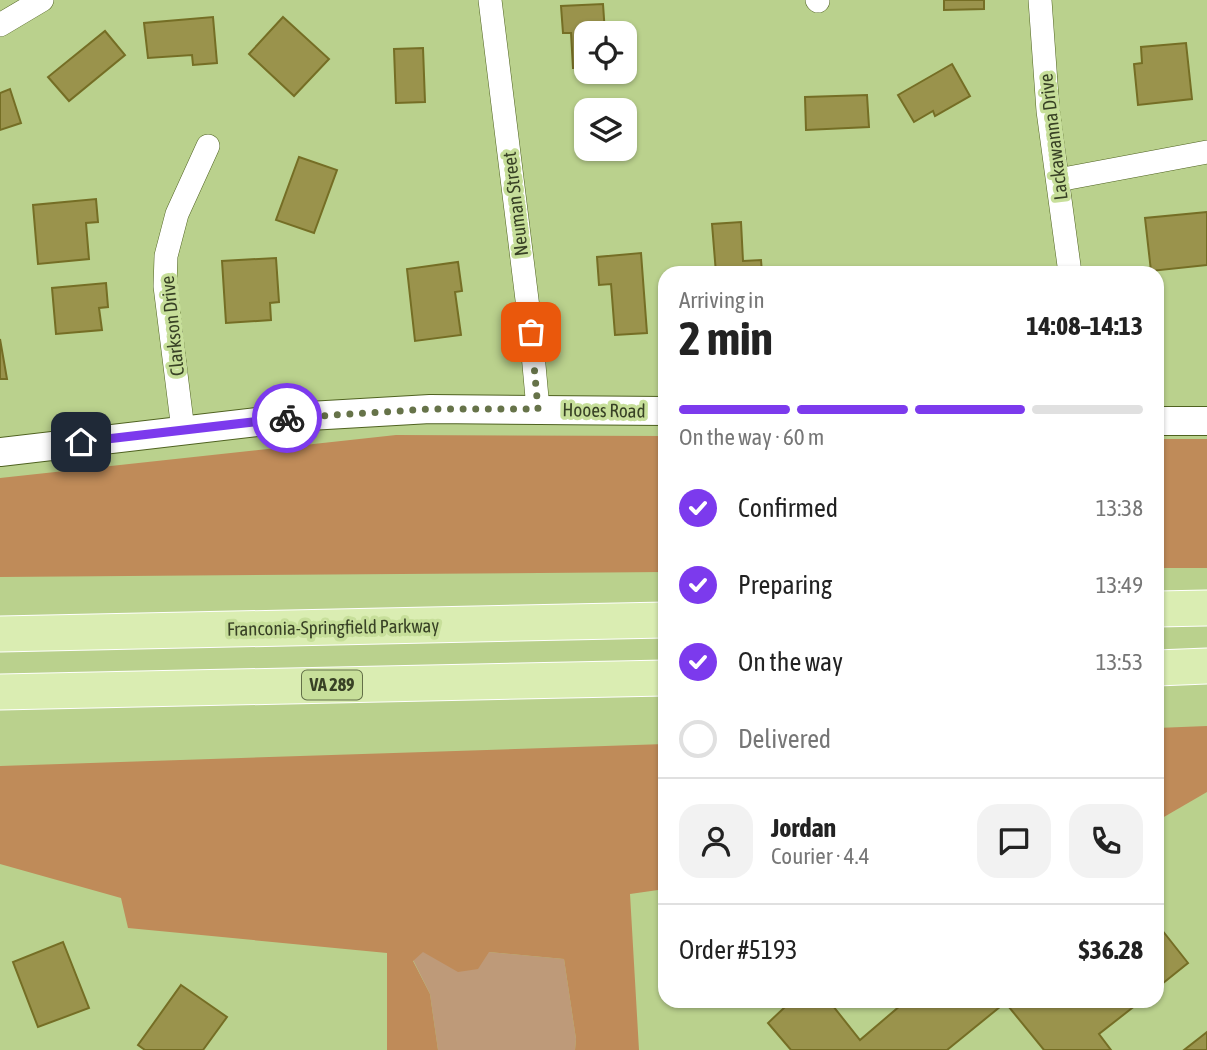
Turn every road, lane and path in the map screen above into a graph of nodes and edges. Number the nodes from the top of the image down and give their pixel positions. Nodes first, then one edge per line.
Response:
1 (43, 0) edge
2 (491, 0) edge
3 (1040, 0) edge
4 (0, 25) edge
5 (208, 146) dead end
6 (1207, 152) edge
7 (1058, 180) junction
8 (1069, 266) edge
9 (538, 409) junction
10 (658, 411) edge
11 (1164, 421) edge
12 (1207, 421) edge
13 (183, 430) junction
14 (0, 452) edge
15 (1207, 608) edge
16 (1164, 609) edge
17 (658, 620) edge
18 (0, 634) edge
19 (1207, 666) edge
20 (1164, 667) edge
21 (658, 678) edge
22 (0, 692) edge

1 - 4 street
2 - 9 street, Neuman Street
3 - 7 street, Lackawanna Drive
5 - 13 street, Clarkson Drive
6 - 7 street
7 - 8 street, Lackawanna Drive
9 - 10 street, Hooes Road
9 - 13 street, Hooes Road
11 - 12 street
13 - 14 street, Hooes Road
15 - 16 main road
17 - 18 main road, Franconia-Springfield Parkway
19 - 20 main road
21 - 22 main road, VA 289

